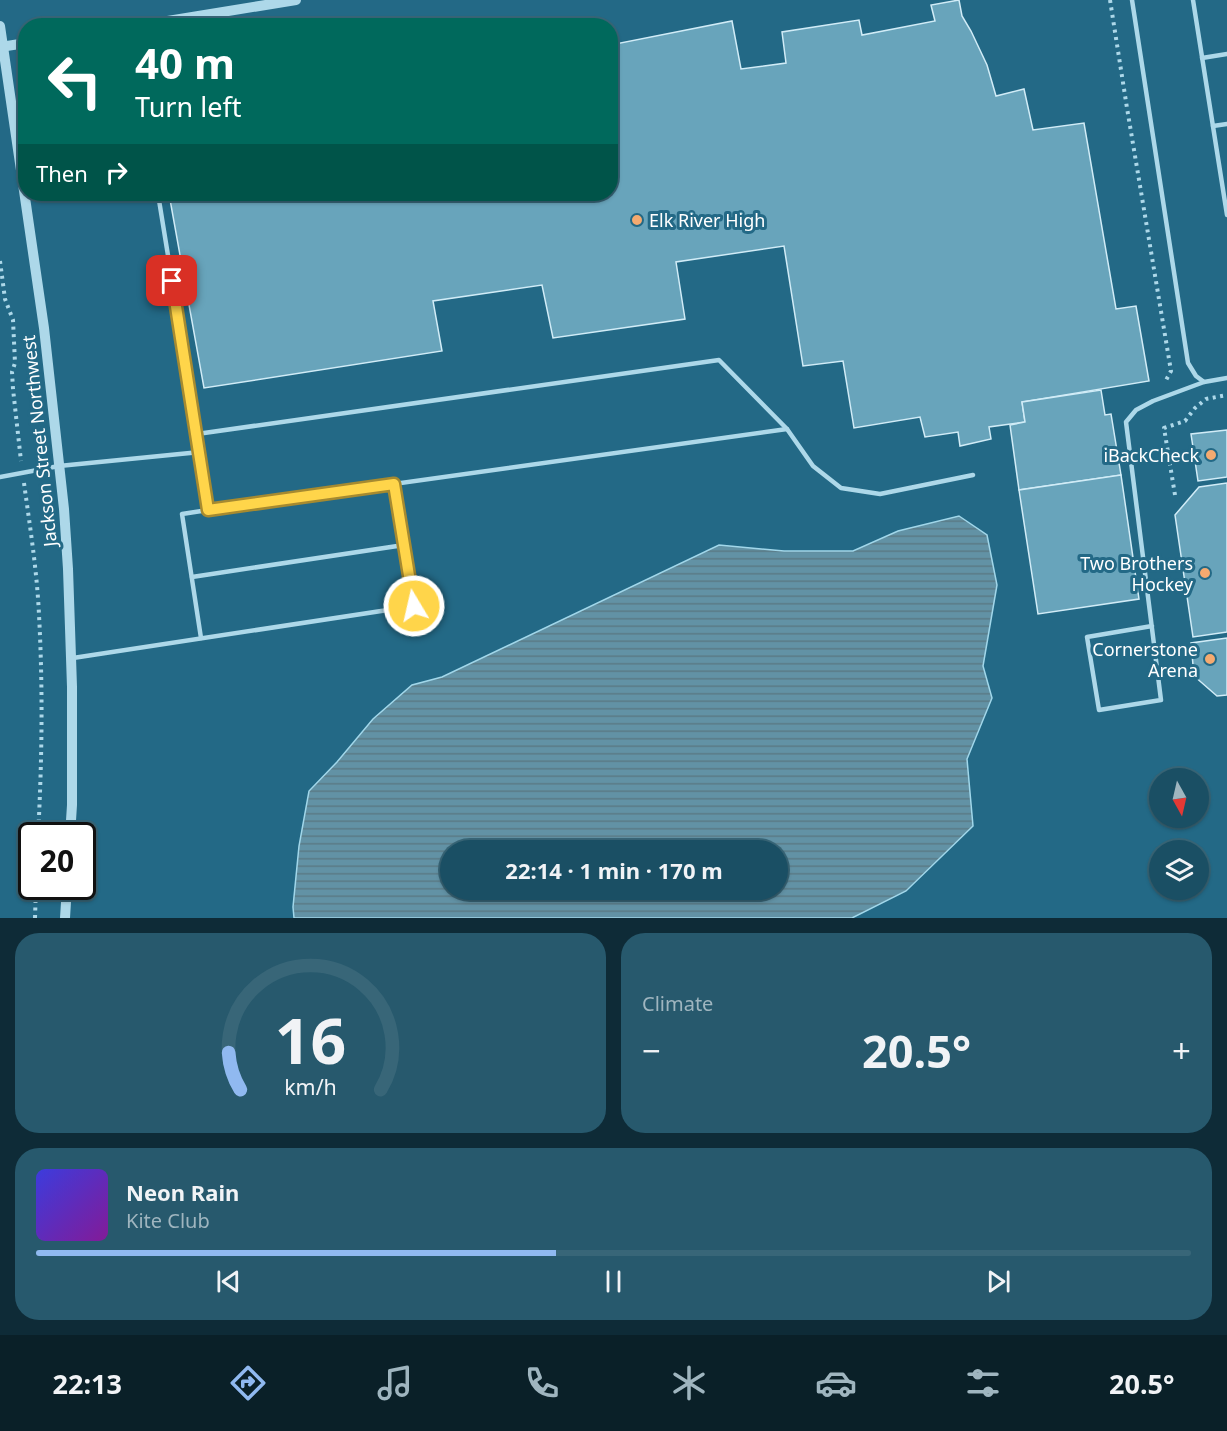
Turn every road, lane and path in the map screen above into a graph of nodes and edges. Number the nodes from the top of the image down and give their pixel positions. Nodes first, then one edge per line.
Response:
1 (296, 0) edge
2 (1110, 0) edge
3 (1132, 0) edge
4 (1193, 0) edge
5 (186, 18) edge
6 (0, 26) edge
7 (18, 44) edge
8 (2, 47) edge
9 (1227, 54) edge
10 (1202, 58) junction
11 (1227, 124) edge
12 (1213, 126) junction
13 (18, 154) edge
14 (1225, 185) edge
15 (25, 201) edge
16 (159, 201) edge
17 (1227, 215) edge
18 (0, 261) edge
19 (1227, 378) edge
20 (1164, 382) dead end
21 (1204, 382) junction
22 (1227, 395) edge
23 (787, 429) junction
24 (196, 434) junction
25 (200, 452) junction
26 (59, 466) junction
27 (23, 473) junction
28 (973, 475) dead end
29 (0, 477) edge
30 (394, 484) junction
31 (1174, 495) dead end
32 (208, 510) junction
33 (404, 545) junction
34 (192, 577) junction
35 (1152, 626) junction
36 (201, 638) junction
37 (71, 658) junction
38 (38, 822) edge
39 (71, 822) edge
40 (36, 900) edge
41 (66, 900) edge
42 (35, 918) edge
43 (65, 918) edge

1 - 5 street
2 - 20 path
3 - 21 lane
4 - 10 lane
6 - 8 street, Jackson Street Northwest
7 - 8 street
8 - 13 street, Jackson Street Northwest
9 - 10 lane
10 - 12 lane
11 - 12 lane
12 - 14 lane
14 - 17 lane
15 - 26 street, Jackson Street Northwest
16 - 24 lane
18 - 27 path
19 - 21 lane
21 - 35 lane
22 - 31 path
23 - 24 lane
23 - 28 lane
23 - 30 lane
24 - 25 lane
25 - 26 lane
25 - 32 lane
26 - 27 lane
26 - 37 street, Jackson Street Northwest
27 - 29 lane
27 - 38 path
30 - 32 lane
30 - 33 lane
32 - 34 lane
33 - 34 lane
33 - 36 lane
34 - 36 lane
35 - 35 lane
36 - 37 lane
37 - 39 street, Jackson Street Northwest
40 - 42 path
41 - 43 street

